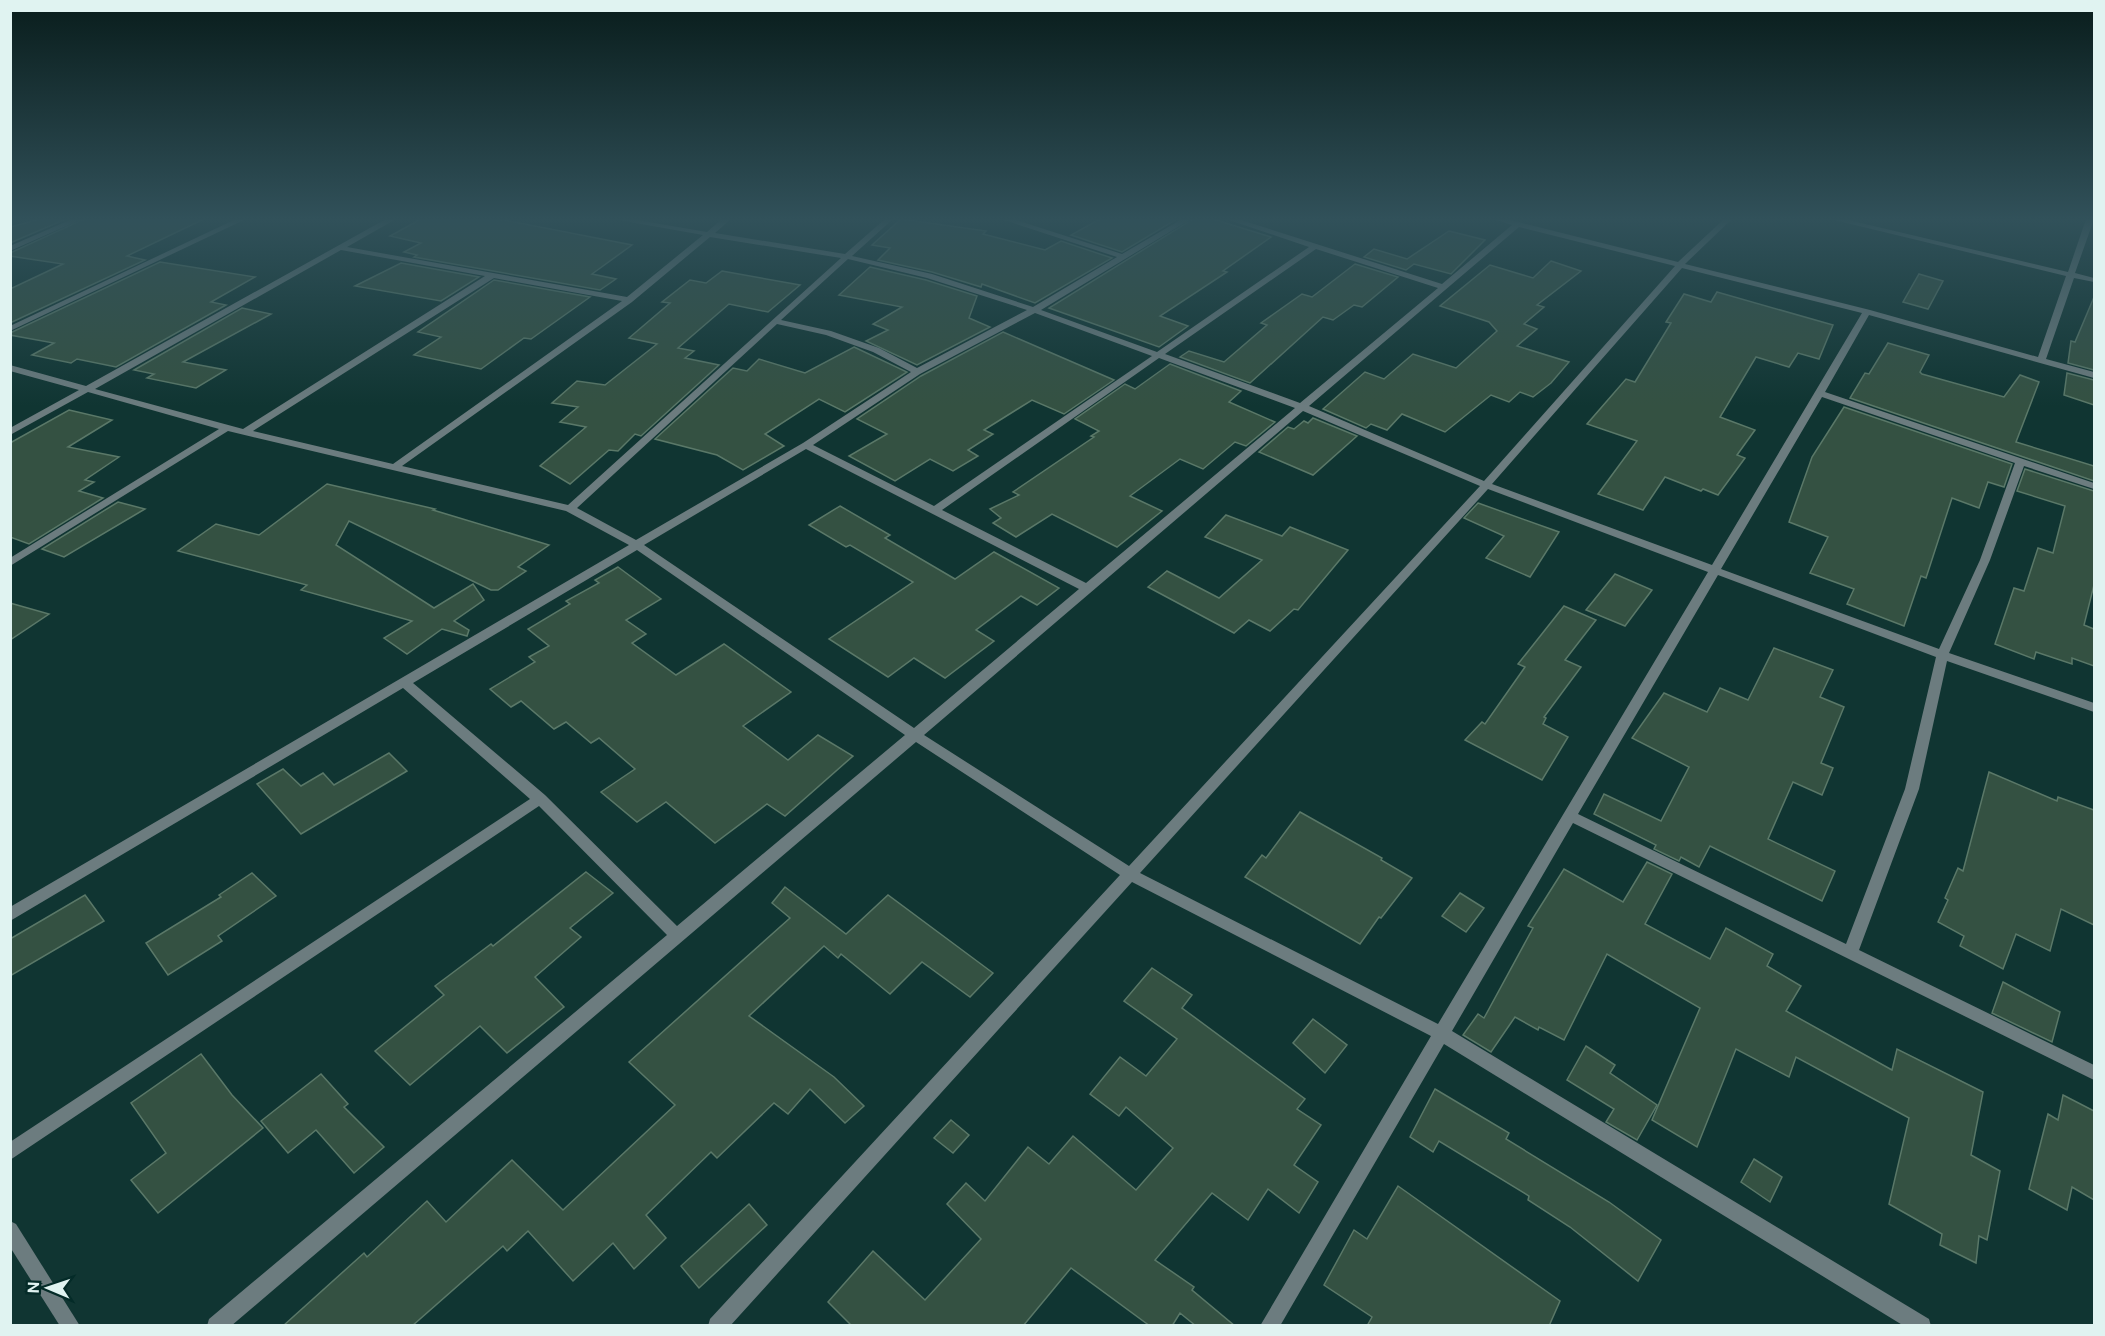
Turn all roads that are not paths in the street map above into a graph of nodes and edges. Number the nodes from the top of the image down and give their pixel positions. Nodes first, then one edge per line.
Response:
1 (111, 281) edge
2 (280, 281) edge
3 (483, 281) edge
4 (528, 281) edge
5 (651, 281) edge
6 (820, 281) edge
7 (946, 281) edge
8 (1082, 281) edge
9 (1265, 281) edge
10 (1426, 281) edge
11 (1451, 281) edge
12 (1666, 281) edge
13 (1742, 281) edge
14 (2068, 281) edge
15 (1444, 287) junction
16 (629, 300) junction
17 (1034, 310) junction
18 (1867, 312) junction
19 (775, 321) junction
20 (10, 329) edge
21 (1160, 355) junction
22 (2041, 360) junction
23 (10, 368) edge
24 (918, 372) junction
25 (2094, 375) edge
26 (84, 390) junction
27 (1819, 393) junction
28 (1302, 407) junction
29 (227, 428) junction
30 (10, 432) edge
31 (245, 432) junction
32 (806, 445) junction
33 (2021, 461) junction
34 (395, 467) junction
35 (1486, 485) junction
36 (2094, 486) edge
37 (570, 509) junction
38 (934, 511) junction
39 (637, 545) junction
40 (10, 563) edge
41 (1714, 571) junction
42 (1089, 589) junction
43 (1942, 655) junction
44 (406, 684) junction
45 (2094, 708) edge
46 (915, 735) junction
47 (540, 799) junction
48 (1570, 816) junction
49 (1131, 875) junction
50 (10, 915) edge
51 (677, 936) junction
52 (1850, 953) junction
53 (1442, 1034) junction
54 (2094, 1073) edge
55 (10, 1152) edge
56 (10, 1230) edge
57 (71, 1326) edge
58 (216, 1326) edge
59 (717, 1326) edge
60 (1269, 1326) edge
61 (1922, 1326) edge

1 - 20 street
2 - 26 street
3 - 31 street
4 - 16 street
5 - 16 street
6 - 19 street
7 - 17 street
8 - 17 street
9 - 21 street
10 - 15 street
11 - 15 street
12 - 35 street
13 - 18 street
14 - 22 street
15 - 28 street
16 - 34 street
17 - 21 street
17 - 24 street
18 - 22 street
18 - 27 street
19 - 24 street
19 - 37 street
21 - 28 street
21 - 38 street
22 - 25 street
23 - 26 street
24 - 32 street
26 - 29 street
26 - 30 street
27 - 33 street
27 - 41 street
28 - 35 street
28 - 42 street
29 - 31 street
29 - 40 street
31 - 34 street
32 - 38 street
32 - 39 street
33 - 36 street
33 - 43 street
34 - 37 street
35 - 41 street
35 - 49 street
37 - 39 street
38 - 42 street
39 - 44 street
39 - 46 street
41 - 43 street
41 - 48 street
42 - 46 street
43 - 45 street
43 - 52 street
44 - 47 street
44 - 50 street
46 - 49 street
46 - 51 street
47 - 51 street
47 - 55 street
48 - 52 street
48 - 53 street
49 - 53 street
49 - 59 street
51 - 58 street
52 - 54 street
53 - 60 street
53 - 61 street
56 - 57 street

